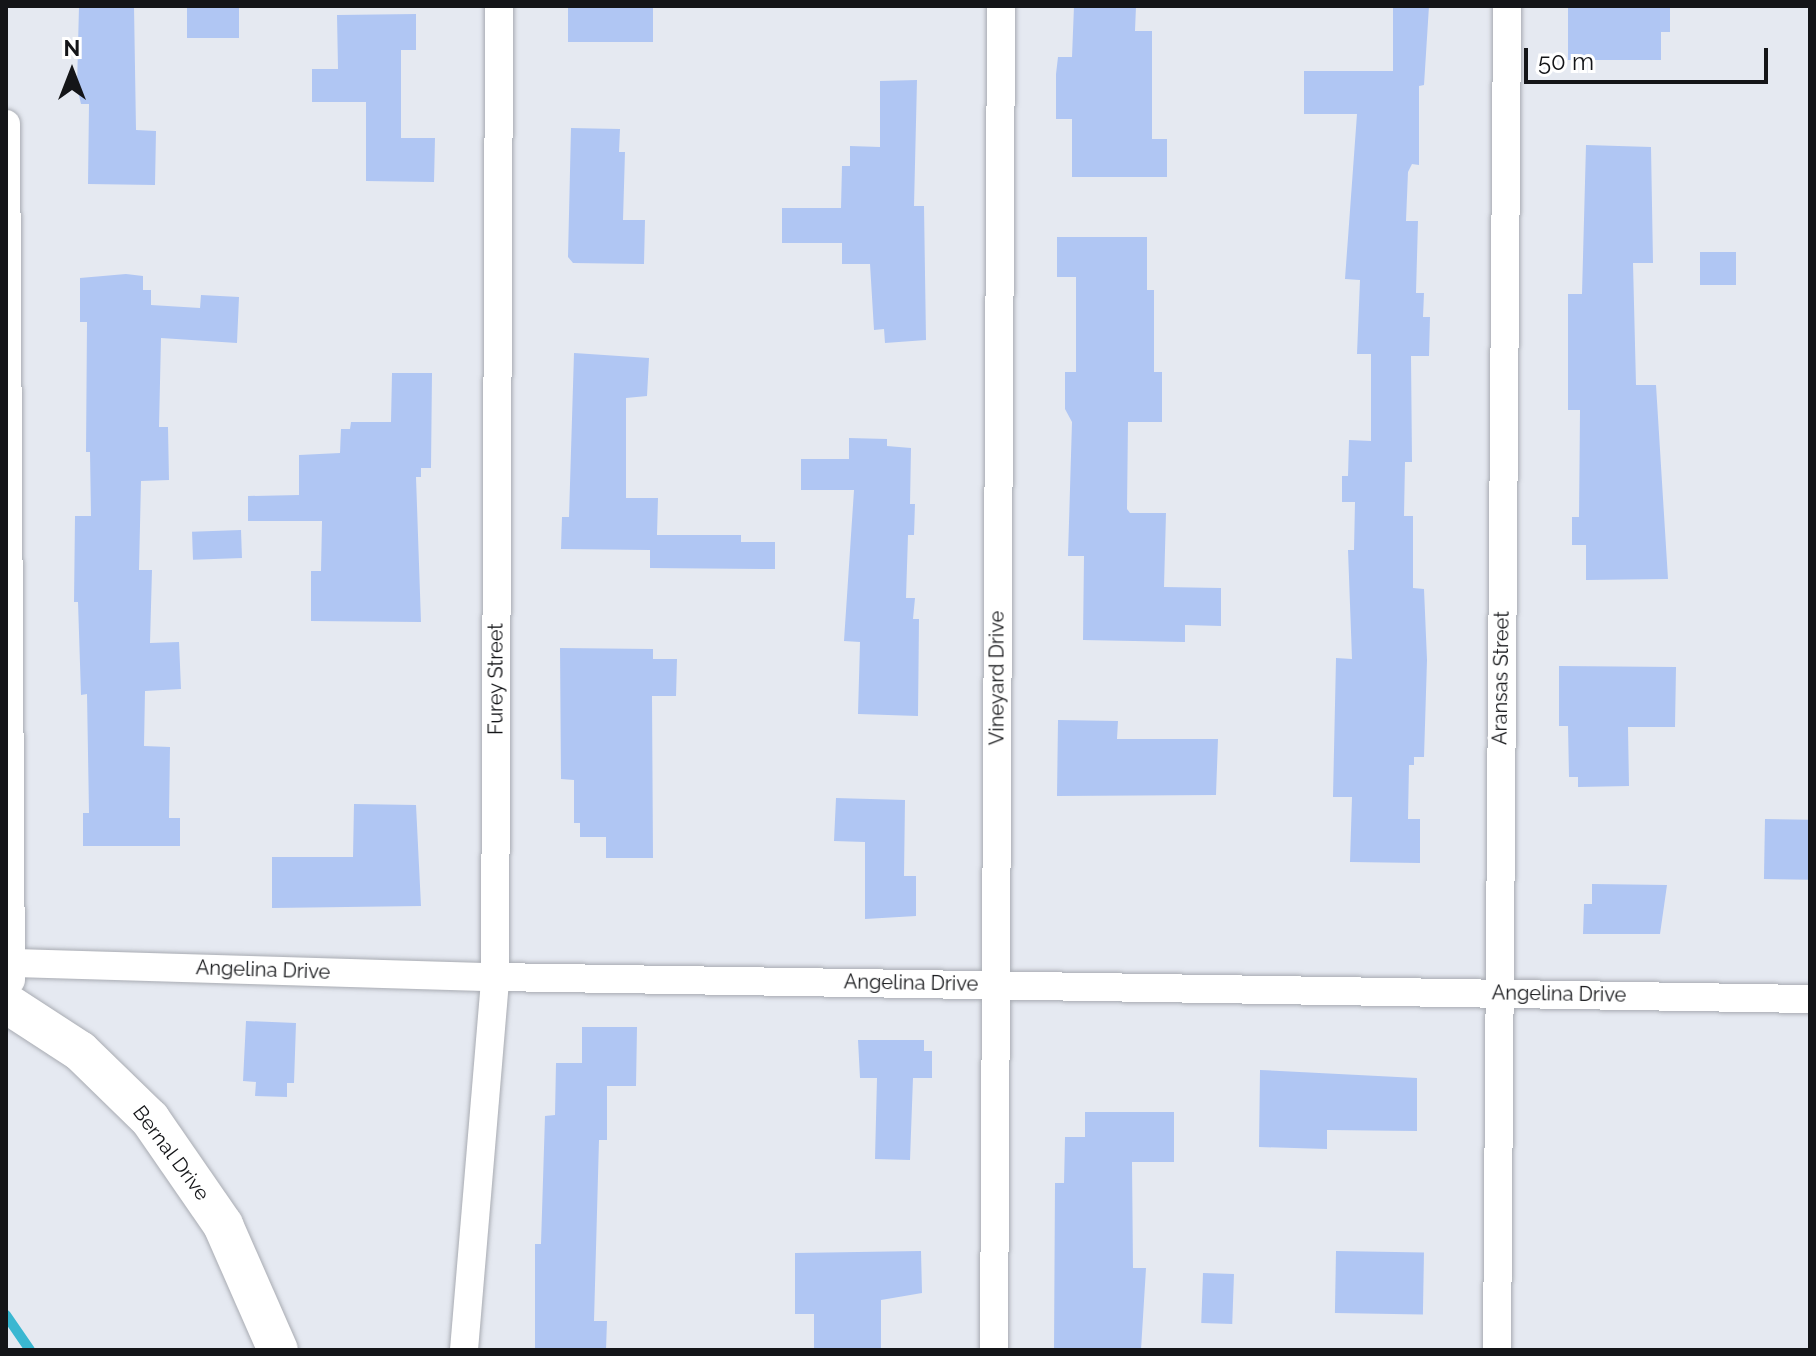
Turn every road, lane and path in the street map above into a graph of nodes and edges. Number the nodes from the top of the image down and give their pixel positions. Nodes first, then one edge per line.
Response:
1 (499, 6) edge
2 (1001, 6) edge
3 (1507, 6) edge
4 (6, 124) edge
5 (12, 963) junction
6 (495, 977) junction
7 (996, 985) junction
8 (1498, 993) junction
9 (1810, 999) edge
10 (8, 1004) edge
11 (278, 1350) edge
12 (464, 1350) edge
13 (994, 1350) edge
14 (1497, 1350) edge

1 - 6 street, Furey Street
2 - 7 street, Vineyard Drive
3 - 8 street, Aransas Street
4 - 5 street
5 - 6 street, Angelina Drive
5 - 10 street
6 - 7 street, Angelina Drive
6 - 12 street, Furey Street
7 - 8 street, Angelina Drive
7 - 13 street, Vineyard Drive
8 - 9 street, Angelina Drive
8 - 14 street, Aransas Street
10 - 11 street, Bernal Drive

